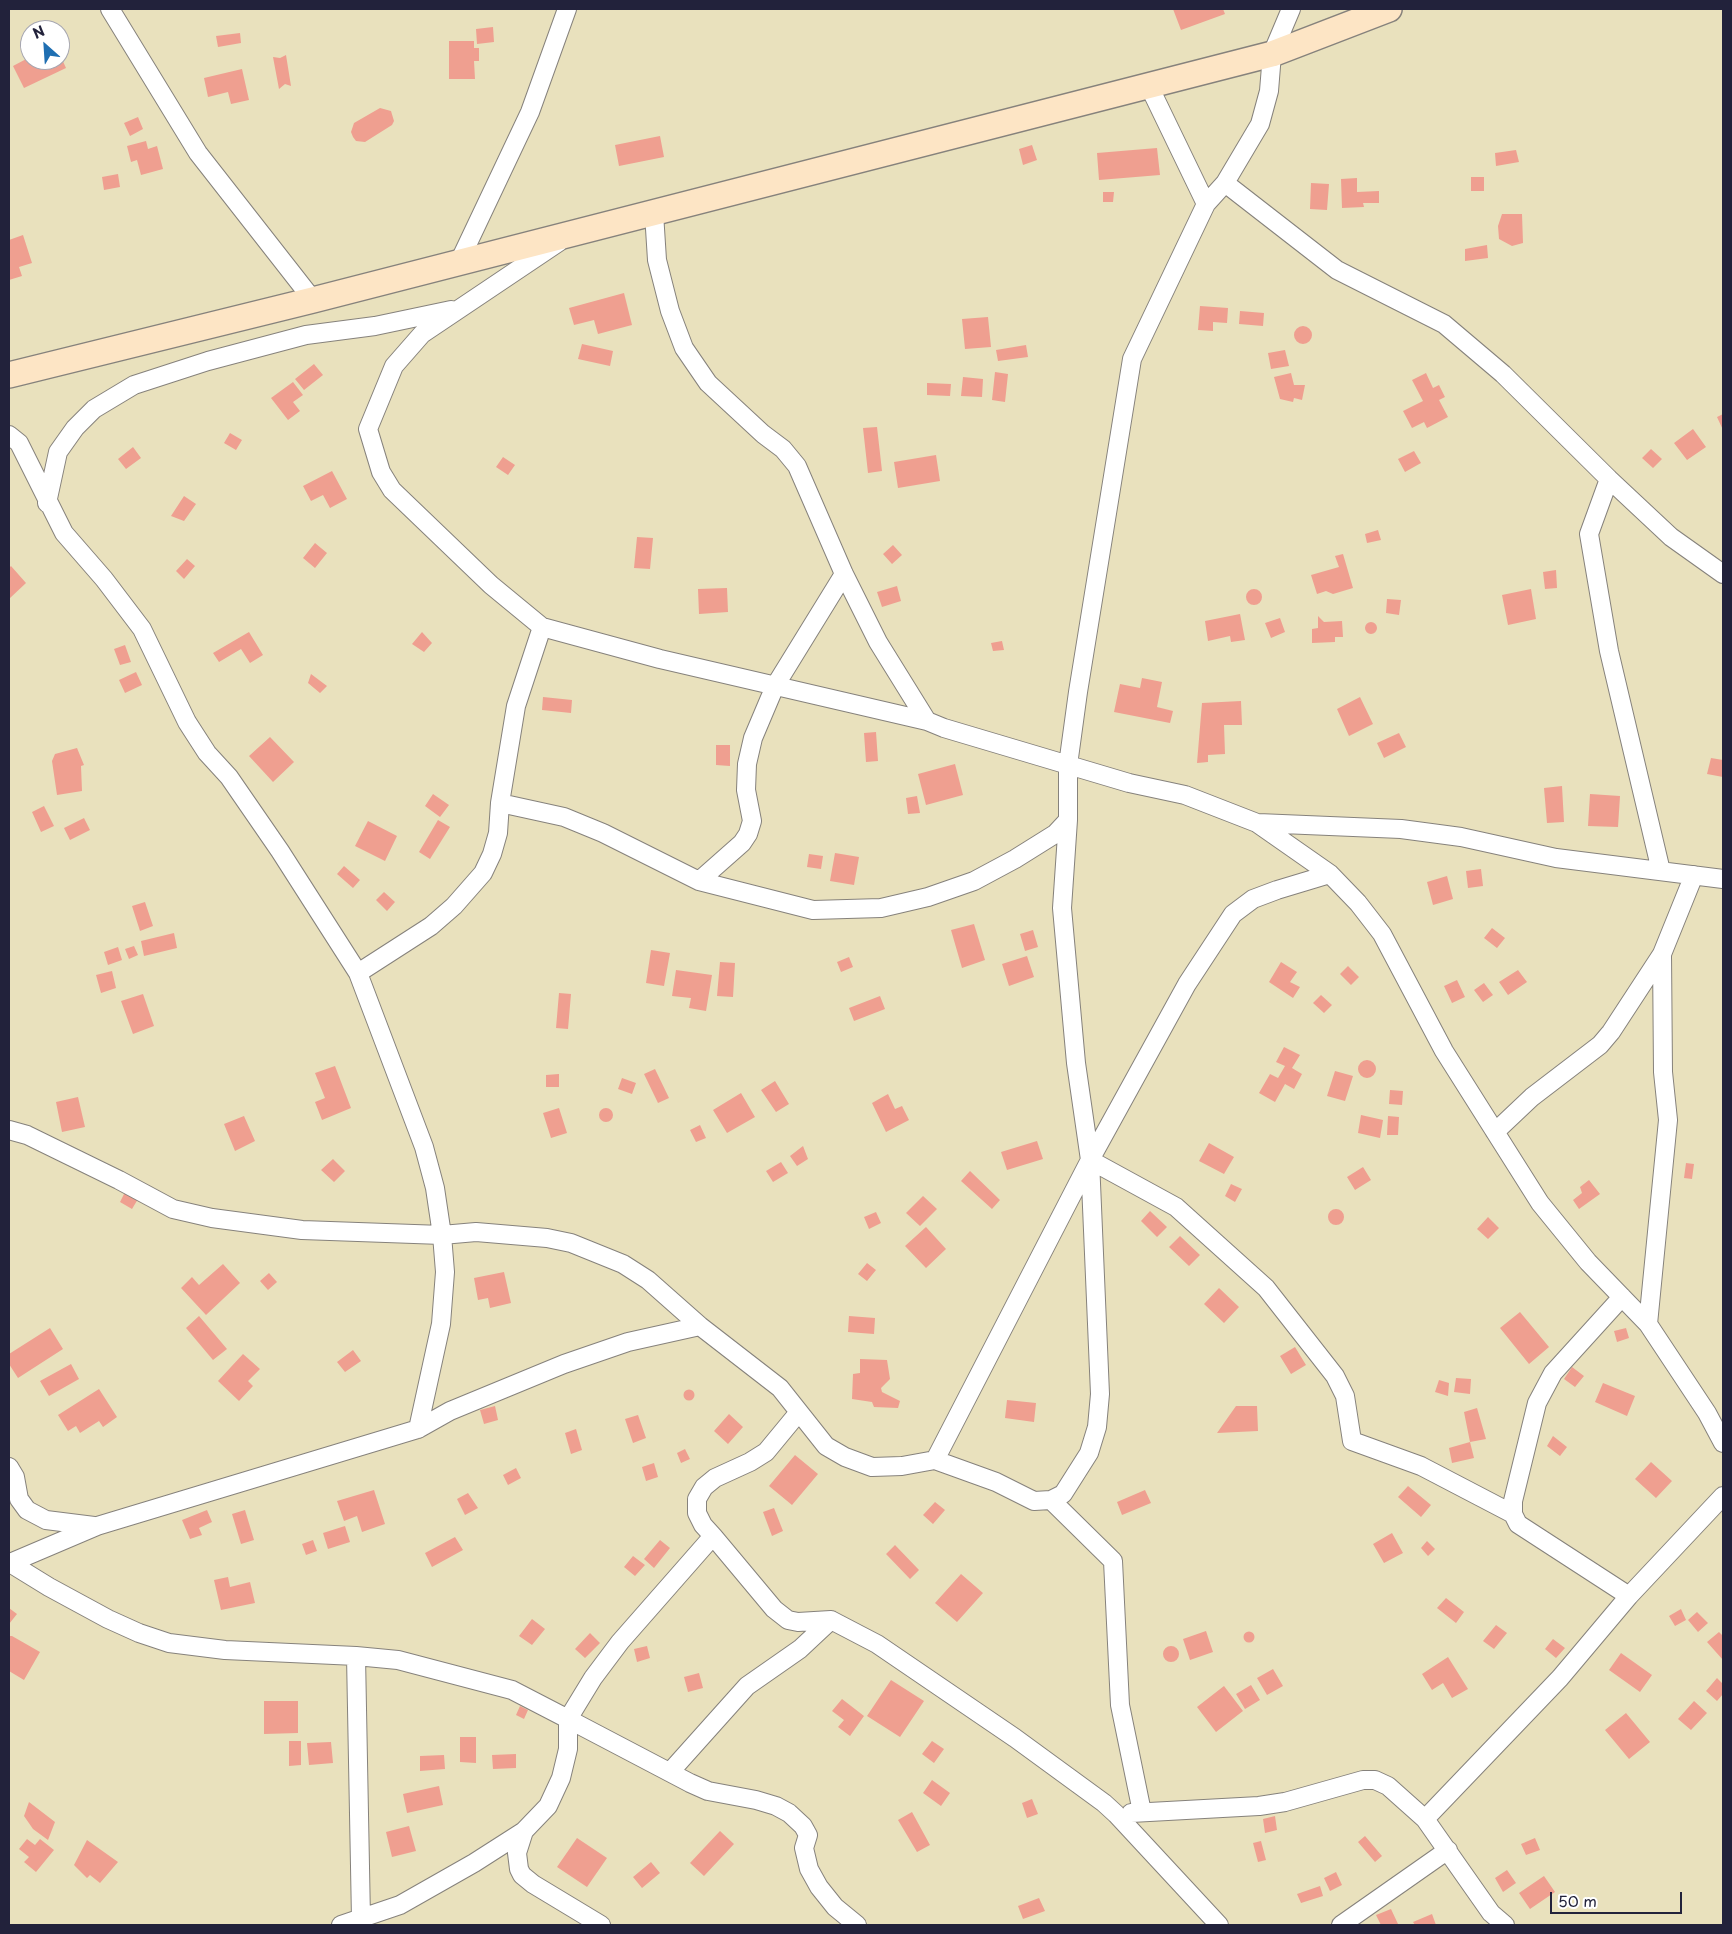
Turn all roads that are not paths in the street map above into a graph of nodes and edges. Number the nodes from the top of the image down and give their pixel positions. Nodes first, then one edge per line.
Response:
1 (567, 9) edge
2 (1291, 9) edge
3 (1389, 9) edge
4 (113, 10) edge
5 (1272, 54) junction
6 (1149, 86) junction
7 (1225, 183) junction
8 (1206, 204) junction
9 (654, 213) junction
10 (572, 233) junction
11 (458, 262) junction
12 (313, 300) junction
13 (458, 308) junction
14 (12, 372) edge
15 (9, 435) edge
16 (1609, 479) junction
17 (48, 503) junction
18 (844, 574) junction
19 (1723, 574) edge
20 (542, 627) junction
21 (775, 686) junction
22 (927, 721) junction
23 (1068, 766) junction
24 (500, 803) junction
25 (1068, 820) junction
26 (1257, 823) junction
27 (1661, 871) junction
28 (1330, 874) junction
29 (1694, 875) junction
30 (1723, 879) edge
31 (699, 881) junction
32 (1662, 954) junction
33 (358, 973) junction
34 (9, 1130) edge
35 (1495, 1132) junction
36 (1090, 1160) junction
37 (442, 1236) junction
38 (1622, 1297) junction
39 (1648, 1324) junction
40 (700, 1326) junction
41 (799, 1412) junction
42 (418, 1429) junction
43 (1723, 1444) edge
44 (934, 1460) junction
45 (9, 1467) edge
46 (1723, 1496) edge
47 (1051, 1500) junction
48 (1513, 1514) junction
49 (98, 1526) junction
50 (713, 1536) junction
51 (9, 1563) edge
52 (1629, 1596) junction
53 (831, 1620) junction
54 (356, 1656) junction
55 (568, 1719) junction
56 (670, 1772) junction
57 (1142, 1812) junction
58 (1116, 1814) junction
59 (1425, 1819) junction
60 (524, 1830) junction
61 (1448, 1850) junction
62 (361, 1919) junction
63 (342, 1925) edge
64 (601, 1925) edge
65 (857, 1925) edge
66 (1219, 1925) edge
67 (1341, 1925) edge
68 (1506, 1925) edge

1 - 11 street
2 - 5 street
3 - 5 street
4 - 12 street
5 - 6 street
5 - 7 street
6 - 8 street
6 - 9 street
7 - 8 street
7 - 16 street
8 - 23 street
9 - 10 street
9 - 18 street
10 - 11 street
10 - 13 street
11 - 12 street
12 - 14 street
13 - 17 street
13 - 20 street
15 - 17 street
16 - 19 street
16 - 27 street
17 - 33 street
18 - 21 street
18 - 22 street
20 - 21 street
20 - 24 street
21 - 22 street
21 - 31 street
22 - 23 street
23 - 25 street
23 - 26 street
24 - 31 street
24 - 33 street
25 - 31 street
25 - 36 street
26 - 27 street
26 - 28 street
27 - 29 street
28 - 35 street
28 - 36 street
29 - 30 street
29 - 32 street
32 - 35 street
32 - 39 street
33 - 37 street
34 - 37 street
35 - 38 street
36 - 44 street
36 - 47 street
36 - 48 street
37 - 40 street
37 - 42 street
38 - 39 street
38 - 48 street
39 - 43 street
40 - 41 street
40 - 42 street
41 - 44 street
41 - 50 street
42 - 49 street
44 - 47 street
45 - 49 street
46 - 52 street
47 - 57 street
48 - 52 street
49 - 51 street
50 - 53 street
50 - 55 street
51 - 54 street
52 - 59 street
53 - 56 street
53 - 58 street
54 - 55 street
54 - 62 street
55 - 56 street
55 - 60 street
56 - 65 street
57 - 58 street
57 - 59 street
58 - 66 street
59 - 61 street
60 - 62 street
60 - 64 street
61 - 67 street
61 - 68 street
62 - 63 street

